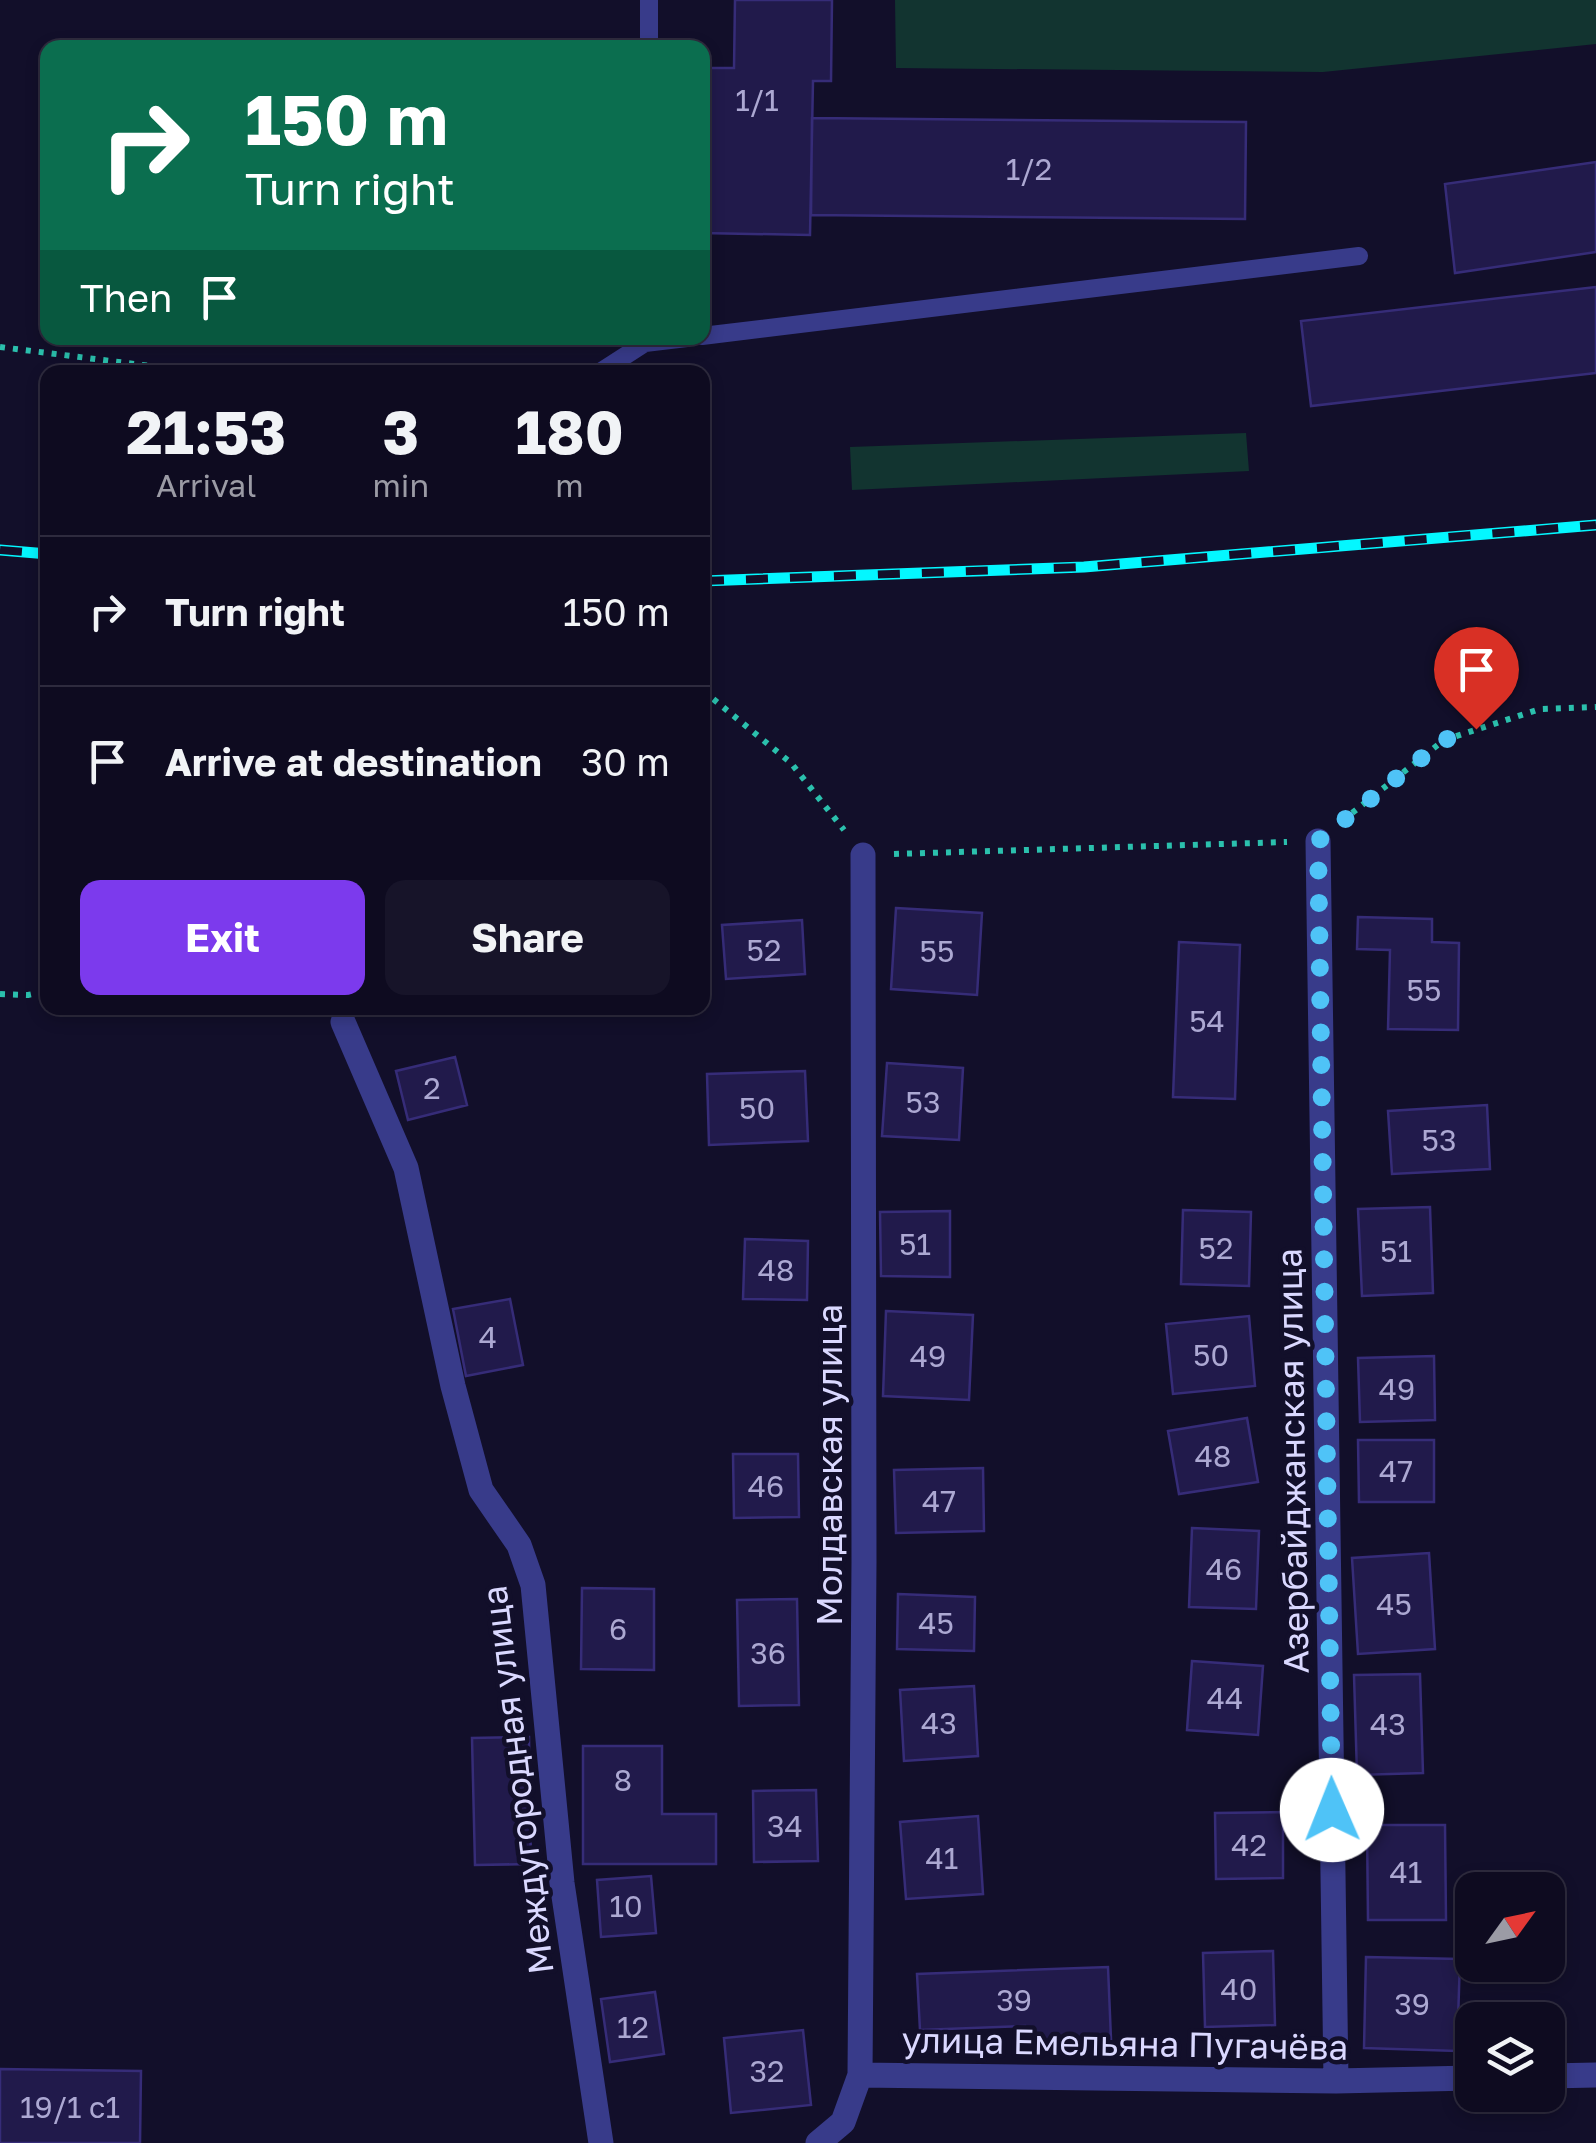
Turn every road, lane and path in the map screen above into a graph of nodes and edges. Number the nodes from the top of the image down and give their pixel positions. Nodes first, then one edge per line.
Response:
1 (649, 0) edge
2 (648, 40) edge
3 (1359, 256) dead end
4 (710, 335) edge
5 (639, 345) edge
6 (0, 347) edge
7 (151, 365) edge
8 (610, 365) edge
9 (710, 697) edge
10 (1596, 707) edge
11 (1318, 841) junction
12 (863, 855) junction
13 (40, 992) edge
14 (0, 994) edge
15 (343, 1022) dead end
16 (860, 2075) junction
17 (1596, 2075) edge
18 (1565, 2076) edge
19 (1455, 2078) edge
20 (1336, 2081) junction
21 (601, 2143) edge
22 (818, 2143) edge

1 - 2 lane
3 - 4 lane
5 - 8 lane
6 - 7 path
9 - 12 path
10 - 11 path
11 - 12 path
11 - 20 street, Азербайджанская улица
12 - 16 street, Молдавская улица
13 - 14 path
15 - 21 street, Междугородная улица
16 - 20 street, улица Емельяна Пугачёва
16 - 22 street, улица Емельяна Пугачёва
17 - 18 street
19 - 20 street, улица Емельяна Пугачёва

